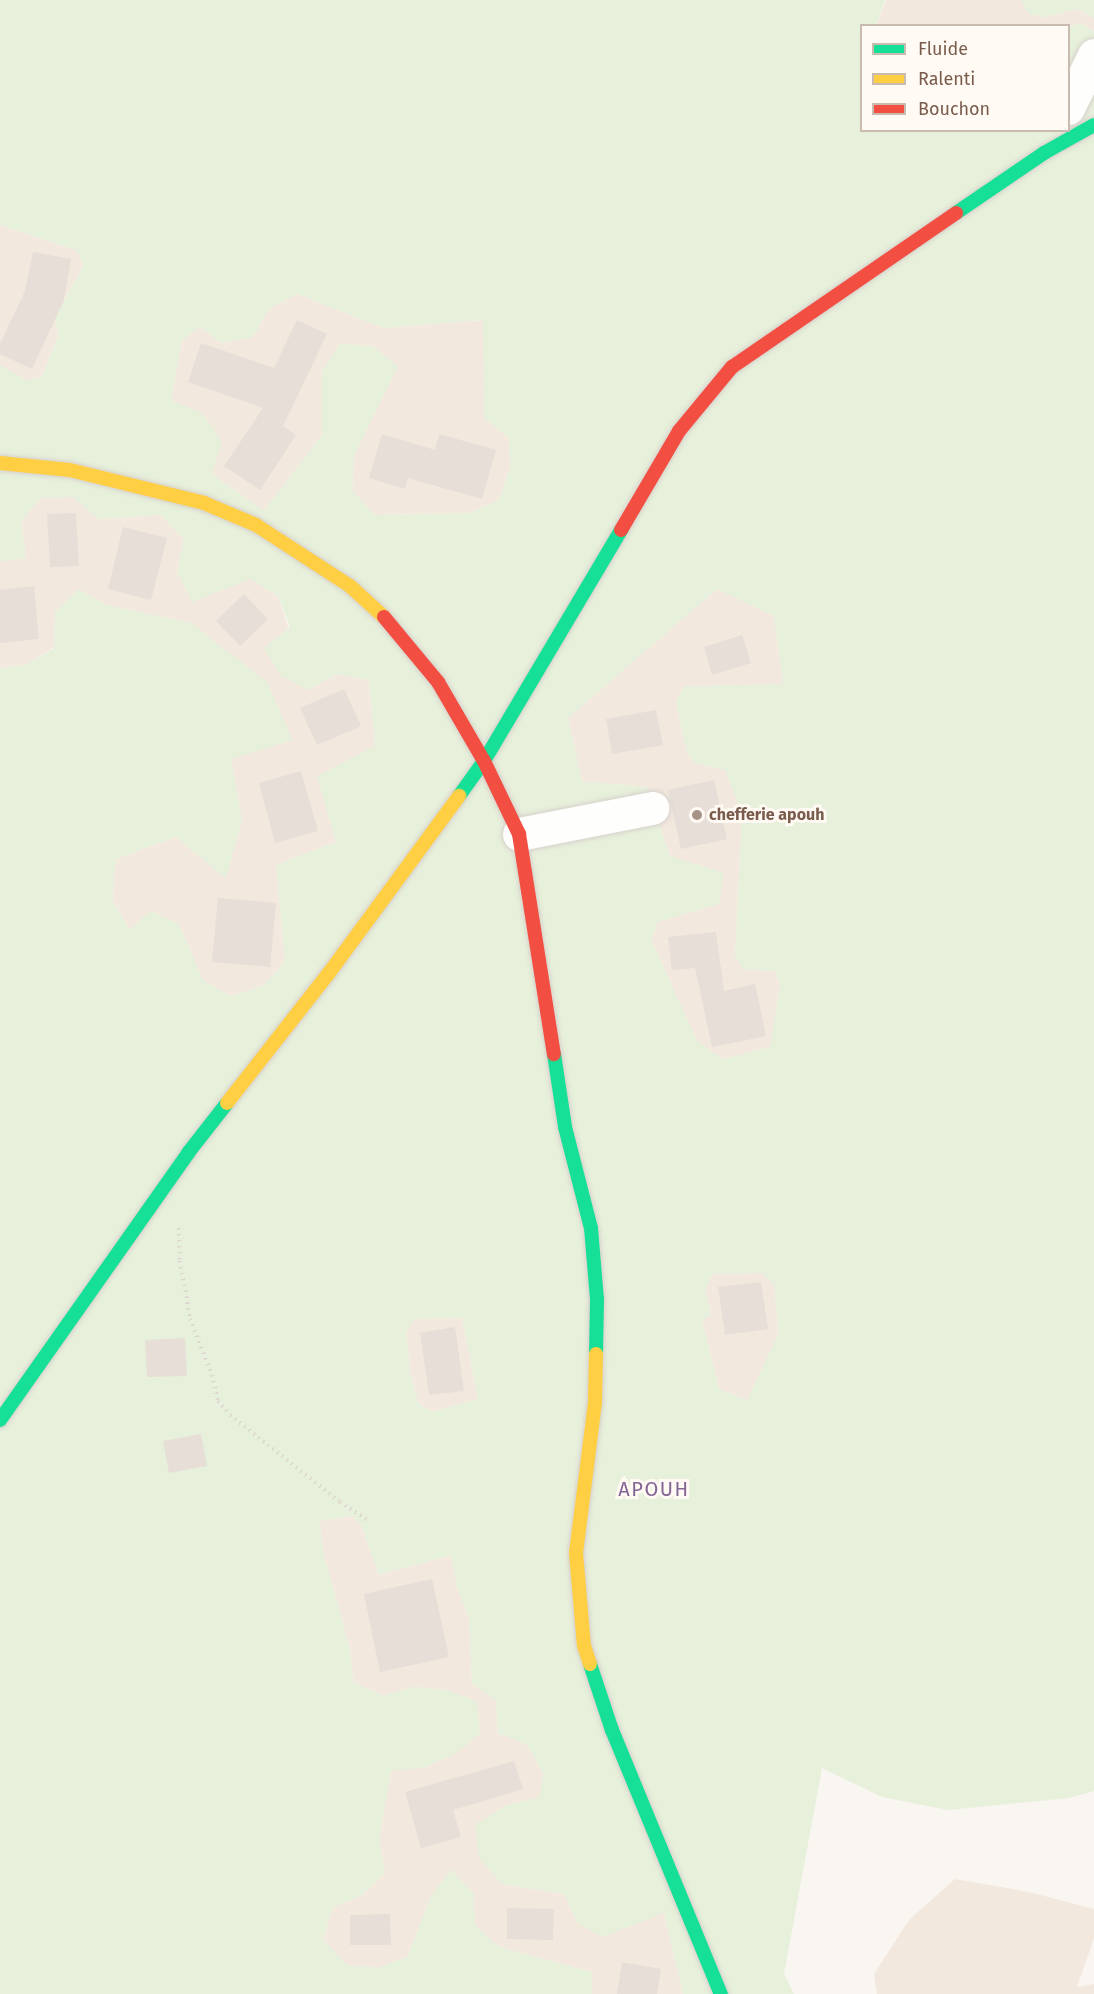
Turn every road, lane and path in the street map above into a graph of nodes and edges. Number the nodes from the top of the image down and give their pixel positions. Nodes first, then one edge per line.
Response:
1 (1094, 55) edge
2 (1070, 104) edge
3 (1094, 125) edge
4 (1050, 142) edge
5 (0, 463) edge
6 (484, 761) junction
7 (652, 808) dead end
8 (519, 834) junction
9 (179, 1226) dead end
10 (0, 1420) edge
11 (368, 1520) dead end
12 (721, 1994) edge

1 - 2 street
3 - 4 street
4 - 6 street
5 - 6 street
6 - 8 street
6 - 10 street
7 - 8 street
8 - 12 street
9 - 11 path

